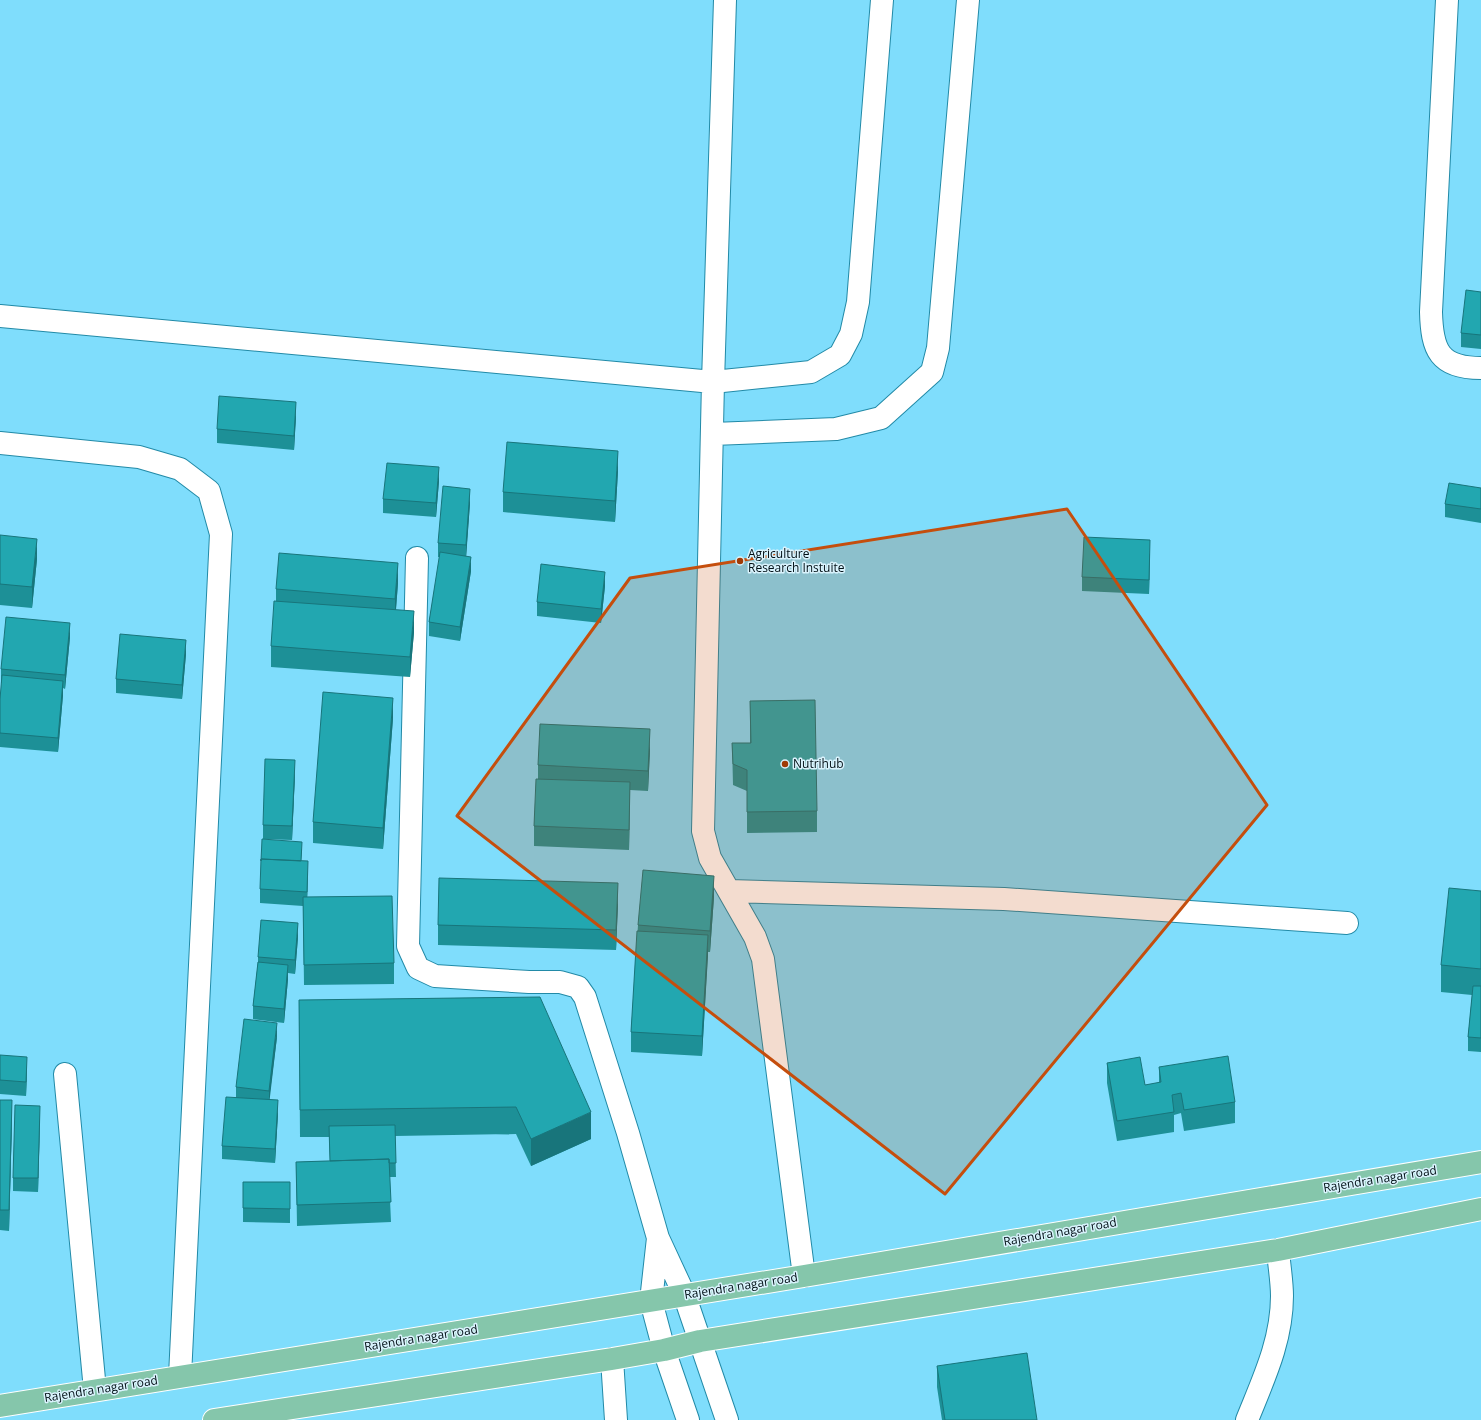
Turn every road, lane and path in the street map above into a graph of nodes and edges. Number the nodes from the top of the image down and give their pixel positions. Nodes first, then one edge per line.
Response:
1 (725, 0) edge
2 (882, 0) edge
3 (968, 0) edge
4 (1447, 0) edge
5 (0, 316) edge
6 (1481, 368) edge
7 (713, 382) junction
8 (713, 434) junction
9 (0, 443) edge
10 (417, 558) dead end
11 (729, 890) junction
12 (1347, 923) dead end
13 (65, 1074) dead end
14 (1481, 1162) edge
15 (1481, 1209) edge
16 (658, 1238) junction
17 (1278, 1250) junction
18 (804, 1276) junction
19 (684, 1294) junction
20 (651, 1301) junction
21 (700, 1341) junction
22 (664, 1350) junction
23 (612, 1359) junction
24 (180, 1376) junction
25 (95, 1390) junction
26 (0, 1406) edge
27 (214, 1420) edge
28 (616, 1420) edge
29 (688, 1420) edge
30 (728, 1420) edge
31 (1247, 1420) edge

1 - 7 street
2 - 7 street
3 - 8 street
4 - 6 street
5 - 7 street
7 - 8 street
8 - 11 street
9 - 24 street
10 - 16 street
11 - 12 street
11 - 18 street
13 - 25 street
14 - 18 main road, Rajendra nagar road
15 - 17 main road
16 - 19 street
16 - 20 street
17 - 21 main road
17 - 31 street
18 - 19 main road, Rajendra nagar road
19 - 20 main road, Rajendra nagar road
19 - 21 street
20 - 22 street
20 - 24 main road, Rajendra nagar road
21 - 22 main road
21 - 30 street
22 - 23 main road
22 - 29 street
23 - 27 main road
23 - 28 street
24 - 25 main road, Rajendra nagar road
25 - 26 main road, Rajendra nagar road

